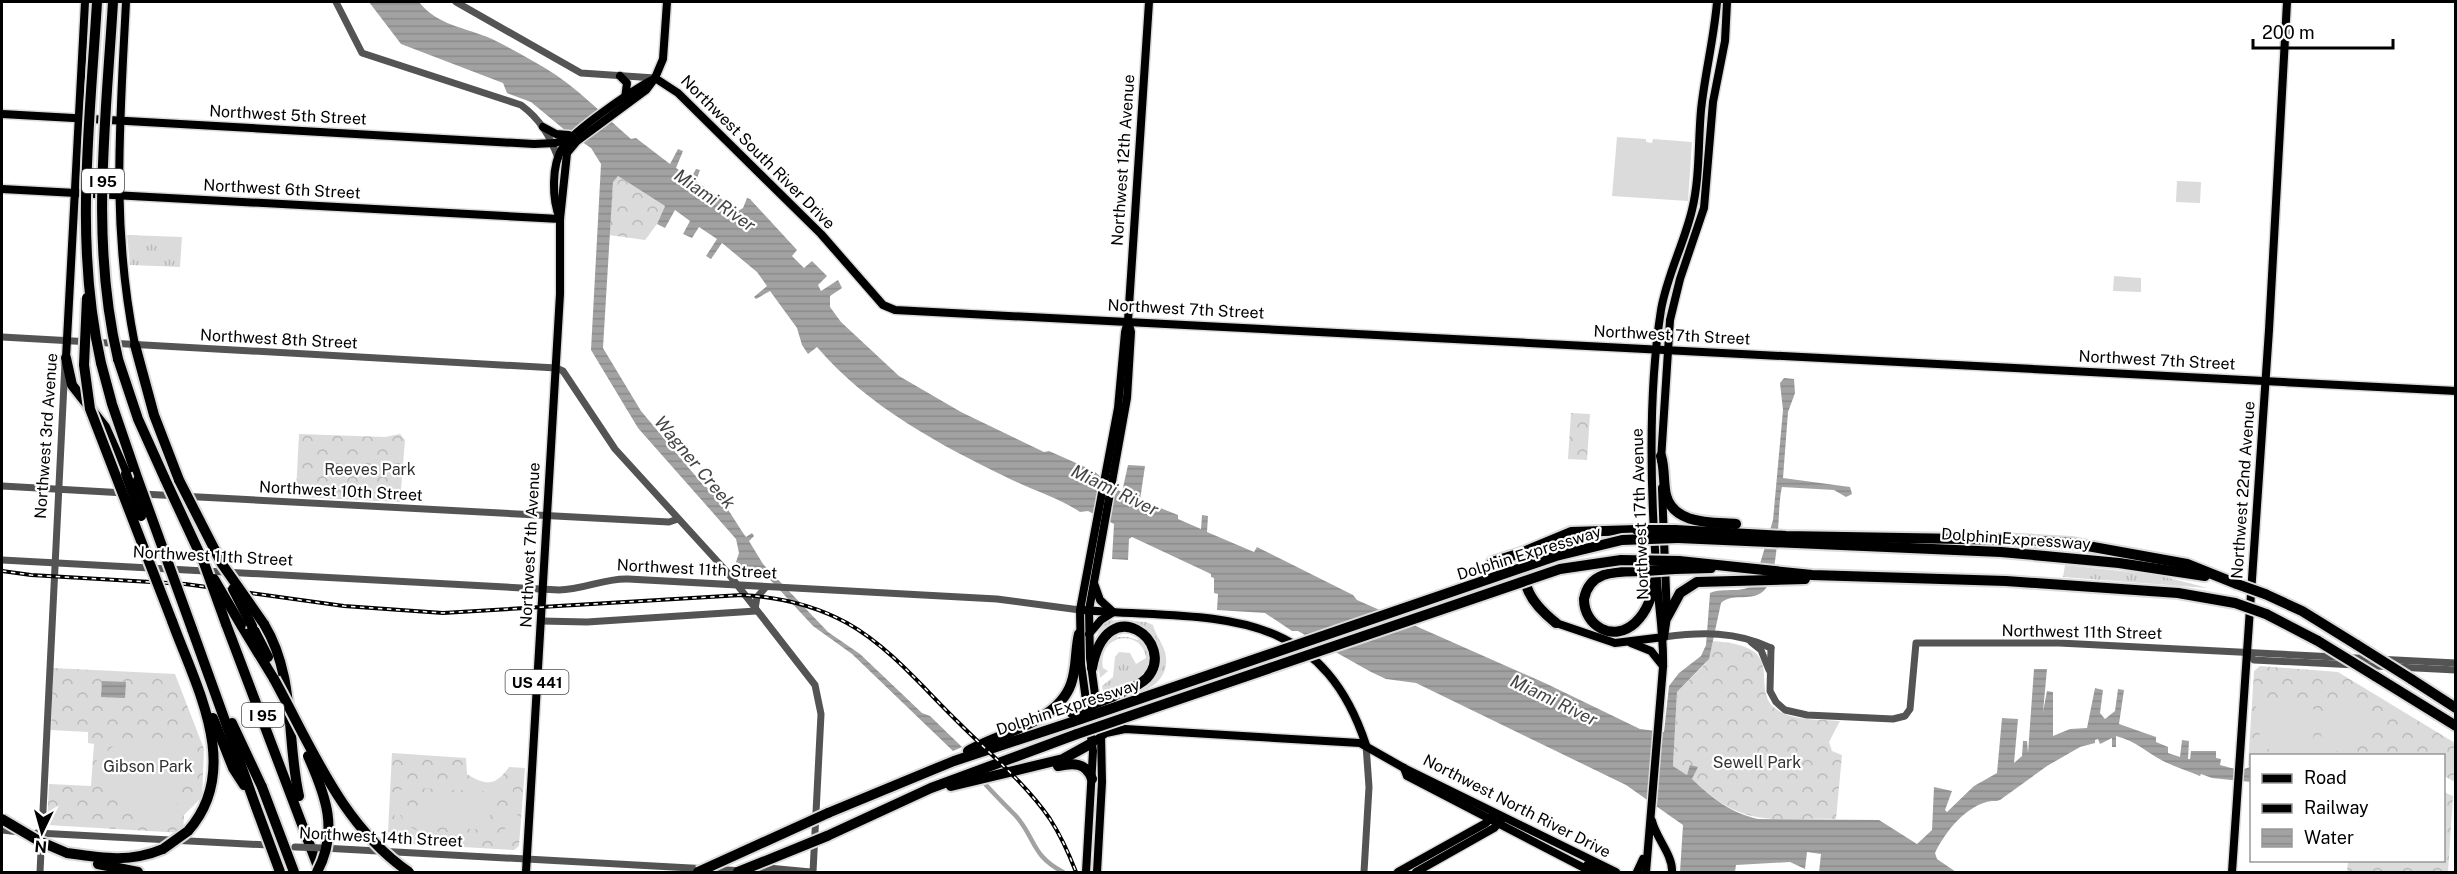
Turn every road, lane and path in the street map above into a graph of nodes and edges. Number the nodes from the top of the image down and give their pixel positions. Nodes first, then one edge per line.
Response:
1 (85, 2) edge
2 (97, 2) edge
3 (113, 2) edge
4 (126, 2) edge
5 (336, 2) edge
6 (456, 2) edge
7 (666, 2) edge
8 (1149, 2) edge
9 (1717, 2) edge
10 (1727, 2) edge
11 (2287, 2) edge
12 (620, 76) junction
13 (655, 78) junction
14 (625, 98) junction
15 (619, 107) junction
16 (2, 114) edge
17 (78, 118) junction
18 (119, 121) junction
19 (541, 127) junction
20 (574, 136) joint
21 (565, 142) junction
22 (552, 143) junction
23 (534, 144) junction
24 (558, 158) junction
25 (2, 189) edge
26 (74, 192) junction
27 (117, 195) junction
28 (563, 205) junction
29 (560, 219) junction
30 (88, 289) junction
31 (886, 307) joint
32 (1128, 321) junction
33 (2, 337) edge
34 (67, 340) junction
35 (135, 345) junction
36 (1657, 349) junction
37 (1668, 350) junction
38 (66, 358) junction
39 (556, 368) junction
40 (2265, 381) junction
41 (2456, 391) edge
42 (1661, 456) junction
43 (2, 486) edge
44 (57, 489) junction
45 (547, 516) junction
46 (678, 519) junction
47 (1676, 534) junction
48 (1762, 534) junction
49 (1784, 536) junction
50 (1546, 541) junction
51 (1093, 555) junction
52 (2, 560) edge
53 (53, 562) junction
54 (1492, 562) dead end
55 (204, 563) junction
56 (1677, 565) junction
57 (1772, 576) junction
58 (1656, 577) junction
59 (1094, 581) junction
60 (2237, 584) junction
61 (737, 586) junction
62 (770, 587) junction
63 (543, 589) junction
64 (744, 597) junction
65 (756, 610) junction
66 (1084, 610) junction
67 (739, 612) junction
68 (1113, 612) junction
69 (1667, 617) junction
70 (176, 621) junction
71 (541, 621) junction
72 (1556, 623) joint
73 (253, 625) junction
74 (1084, 634) junction
75 (1664, 637) junction
76 (1749, 640) junction
77 (1631, 643) junction
78 (1771, 648) junction
79 (1762, 653) junction
80 (2247, 653) junction
81 (2456, 663) edge
82 (1092, 668) junction
83 (1664, 668) junction
84 (2456, 670) edge
85 (1770, 674) junction
86 (2456, 708) edge
87 (221, 709) junction
88 (293, 711) junction
89 (1072, 718) junction
90 (1358, 722) junction
91 (2456, 726) edge
92 (1097, 740) junction
93 (1347, 741) junction
94 (1366, 745) junction
95 (954, 761) junction
96 (1028, 770) junction
97 (1092, 779) junction
98 (249, 790) junction
99 (895, 807) junction
100 (297, 808) junction
101 (1651, 812) junction
102 (1498, 818) junction
103 (2, 819) edge
104 (2, 830) edge
105 (41, 833) junction
106 (1530, 839) junction
107 (797, 850) junction
108 (1647, 853) junction
109 (85, 857) junction
110 (528, 858) junction
111 (759, 872) edge
112 (40, 873) edge
113 (138, 873) edge
114 (280, 873) edge
115 (294, 873) edge
116 (318, 873) edge
117 (409, 873) edge
118 (526, 873) edge
119 (698, 873) edge
120 (738, 873) edge
121 (812, 873) edge
122 (1086, 873) edge
123 (1097, 873) edge
124 (1364, 873) edge
125 (1398, 873) edge
126 (1416, 873) edge
127 (1592, 873) edge
128 (1603, 873) edge
129 (1616, 873) edge
130 (1637, 873) edge
131 (1646, 873) edge
132 (1653, 873) edge
133 (1672, 873) edge
134 (2232, 873) edge

1 - 17 main road, Northwest 3rd Avenue
2 - 30 highway, I 95, bridge
3 - 55 highway, I 95, bridge
4 - 18 main road
5 - 19 street
6 - 12 street, Northwest South River Drive
7 - 13 main road, US 441
8 - 32 main road, Northwest 12th Avenue
9 - 36 main road, Northwest 17th Avenue
10 - 37 main road, Northwest 17th Avenue
11 - 40 main road, Northwest 22nd Avenue
12 - 13 street, Northwest South River Drive
12 - 14 main road
13 - 14 main road, Northwest 7th Avenue / US 441
13 - 15 main road, Northwest 7th Avenue / US 441
13 - 31 main road, Northwest South River Drive
14 - 15 main road, Northwest 7th Avenue / US 441
15 - 20 main road, Northwest 7th Avenue / US 441
15 - 21 main road, Northwest 7th Avenue / US 441
16 - 17 main road, Northwest 5th Street
17 - 18 main road, Northwest 5th Street
17 - 26 main road, Northwest 3rd Avenue
18 - 23 main road, Northwest 5th Street
18 - 27 main road
19 - 21 main road
19 - 22 street
19 - 23 main road
20 - 21 main road, Northwest 5th Street
21 - 22 main road, Northwest 5th Street
21 - 24 main road, Northwest 7th Avenue / US 441
21 - 28 main road, Northwest 7th Avenue / US 441
22 - 23 main road, Northwest 5th Street
22 - 24 street
23 - 24 main road
24 - 28 main road
24 - 29 main road, Northwest 7th Avenue / US 441
25 - 26 main road, Northwest 6th Street
26 - 27 main road, Northwest 6th Street
26 - 34 main road, Northwest 3rd Avenue
27 - 29 main road, Northwest 6th Street
27 - 35 main road
28 - 29 main road, Northwest 7th Avenue / US 441
29 - 39 main road, Northwest 7th Avenue / US 441
30 - 70 highway, bridge
30 - 87 highway, I 95, bridge
31 - 32 main road, Northwest 7th Street
32 - 36 main road, Northwest 7th Street
32 - 51 main road, Northwest 12th Avenue
33 - 34 street, Northwest 8th Street
34 - 35 street, Northwest 8th Street
34 - 38 main road, Northwest 3rd Avenue
35 - 39 street, Northwest 8th Street
35 - 73 highway, bridge
36 - 37 main road, Northwest 7th Street
36 - 58 main road, Northwest 17th Avenue
37 - 40 main road, Northwest 7th Street
37 - 42 main road, Northwest 17th Avenue
38 - 44 street, Northwest 3rd Avenue
38 - 70 highway, bridge
39 - 45 main road, Northwest 7th Avenue / US 441
39 - 46 street
40 - 41 main road, Northwest 7th Street
40 - 80 main road, Northwest 22nd Avenue
42 - 48 highway
42 - 69 main road, Northwest 17th Avenue
43 - 44 street, Northwest 10th Street
44 - 45 street, Northwest 10th Street
44 - 53 street, Northwest 3rd Avenue
45 - 46 street, Northwest 10th Street
45 - 63 main road, Northwest 7th Avenue / US 441
46 - 61 street
47 - 48 highway
47 - 50 highway, bridge
47 - 89 highway, Dolphin Expressway, bridge
48 - 49 highway
49 - 60 highway, Dolphin Expressway
49 - 60 highway
50 - 54 highway
50 - 72 highway
51 - 59 main road, Northwest 12th Avenue
51 - 66 main road, Northwest 12th Avenue
52 - 53 street, Northwest 11th Street
53 - 63 street, Northwest 11th Street
53 - 105 street, Northwest 3rd Avenue
55 - 73 highway, bridge
55 - 100 highway, I 95, bridge
56 - 57 highway
56 - 58 highway, bridge
56 - 99 highway, Dolphin Expressway, bridge
57 - 69 highway
57 - 91 highway, bridge
58 - 75 main road, Northwest 17th Avenue
59 - 66 main road, Northwest 12th Avenue
59 - 68 main road
60 - 86 highway, Dolphin Expressway, bridge
61 - 62 street, Northwest 11th Street
61 - 63 street, Northwest 11th Street
61 - 64 street
62 - 65 street
62 - 66 street, Northwest 11th Street
63 - 71 main road, Northwest 7th Avenue / US 441
64 - 65 street
64 - 67 street
65 - 67 street
65 - 121 street
66 - 68 main road, Northwest 11th Street
66 - 74 main road, Northwest 12th Avenue
67 - 71 street
68 - 74 main road
68 - 90 main road, Northwest 11th Street
69 - 75 main road, Northwest 17th Avenue
70 - 98 highway
70 - 109 highway, bridge
71 - 110 main road, Northwest 7th Avenue / US 441
72 - 77 main road
73 - 88 highway, bridge
73 - 100 highway
74 - 82 main road, Northwest 12th Avenue
74 - 92 main road, Northwest 12th Avenue
74 - 95 highway
75 - 76 street
75 - 77 main road
75 - 83 main road, Northwest 17th Avenue
76 - 78 street
76 - 79 street
77 - 83 main road
78 - 79 street
78 - 85 street
79 - 85 street
80 - 81 street, Northwest 11th Street
80 - 84 street, Northwest 11th Street
80 - 85 street, Northwest 11th Street
80 - 134 main road, Northwest 22nd Avenue
82 - 89 highway, bridge
82 - 92 main road, Northwest 12th Avenue
83 - 101 main road, Northwest 17th Avenue
87 - 98 highway, I 95
87 - 115 highway, bridge
88 - 116 highway, bridge
88 - 117 highway, bridge
89 - 95 highway, Dolphin Expressway
90 - 93 main road
90 - 94 main road
92 - 93 main road, Northwest North River Drive
92 - 96 highway
92 - 97 main road, Northwest 12th Avenue
92 - 123 main road, Northwest 12th Avenue
93 - 94 main road, Northwest North River Drive
94 - 102 main road, Northwest North River Drive
94 - 124 street
95 - 119 highway, Dolphin Expressway, bridge
96 - 97 highway
96 - 99 highway
97 - 122 main road, Northwest 12th Avenue
98 - 114 highway, I 95, bridge
99 - 107 highway, Dolphin Expressway, bridge
100 - 116 highway, I 95
101 - 108 main road, Northwest 17th Avenue
101 - 133 main road
102 - 106 main road, Northwest North River Drive
102 - 125 main road
102 - 126 main road
102 - 129 main road, Northwest North River Drive
103 - 109 highway, bridge
104 - 105 street, Northwest 14th Street
105 - 110 street, Northwest 14th Street, bridge
105 - 112 street, Northwest 3rd Avenue
106 - 127 main road, Northwest North River Drive
106 - 128 main road
107 - 111 highway, bridge
107 - 120 highway, Dolphin Expressway, bridge
108 - 130 main road
108 - 131 main road, Northwest 17th Avenue
108 - 132 main road
109 - 113 highway
110 - 111 street, Northwest 14th Street
110 - 118 main road, Northwest 7th Avenue / US 441
111 - 121 street, Northwest 14th Street

